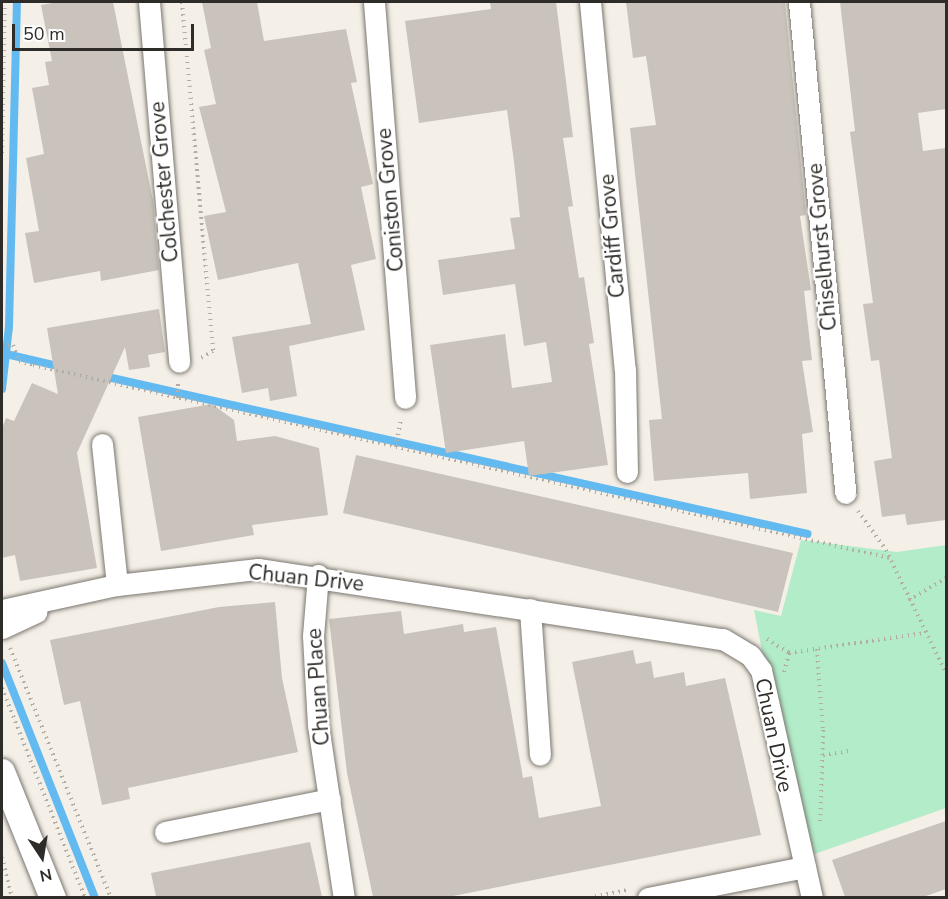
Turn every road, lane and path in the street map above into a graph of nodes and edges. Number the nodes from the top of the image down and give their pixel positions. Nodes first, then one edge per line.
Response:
1 (5, 2) edge
2 (149, 2) edge
3 (182, 2) edge
4 (374, 2) edge
5 (590, 2) edge
6 (799, 2) edge
7 (2, 153) edge
8 (2, 345) edge
9 (179, 371) junction
10 (178, 397) junction
11 (405, 398) dead end
12 (399, 430) dead end
13 (102, 444) dead end
14 (396, 446) junction
15 (627, 472) dead end
16 (845, 493) joint
17 (890, 558) junction
18 (318, 575) junction
19 (946, 578) edge
20 (117, 585) junction
21 (65, 596) junction
22 (909, 600) junction
23 (530, 609) junction
24 (2, 610) edge
25 (925, 633) junction
26 (5, 636) edge
27 (756, 636) dead end
28 (817, 649) junction
29 (946, 673) edge
30 (2, 688) edge
31 (849, 751) dead end
32 (540, 755) dead end
33 (823, 755) junction
34 (2, 772) edge
35 (330, 799) junction
36 (165, 832) dead end
37 (2, 857) edge
38 (802, 857) junction
39 (12, 897) edge
40 (53, 897) edge
41 (85, 897) edge
42 (111, 897) edge
43 (344, 897) edge
44 (648, 897) edge
45 (812, 897) edge

1 - 7 path
2 - 9 street, Colchester Grove
3 - 9 path
4 - 11 street, Coniston Grove
5 - 15 street, Cardiff Grove
6 - 16 street, Chiselhurst Grove
8 - 10 path
9 - 10 path
10 - 14 path
12 - 14 path
13 - 20 street
14 - 17 path
16 - 17 path
17 - 22 path
18 - 20 street, Chuan Drive
18 - 23 street, Chuan Drive
18 - 35 street, Chuan Place
19 - 22 path
20 - 21 street, Chuan Drive
21 - 24 street, Chuan Drive
21 - 26 street
22 - 25 path
23 - 32 street
23 - 38 street, Chuan Drive
25 - 28 path
25 - 29 path
26 - 42 path
27 - 28 path
28 - 33 path
30 - 41 path
31 - 33 path
33 - 38 path
34 - 40 street
35 - 36 street
35 - 43 street, Chuan Place
37 - 39 path
38 - 44 street
38 - 45 street, Chuan Drive

